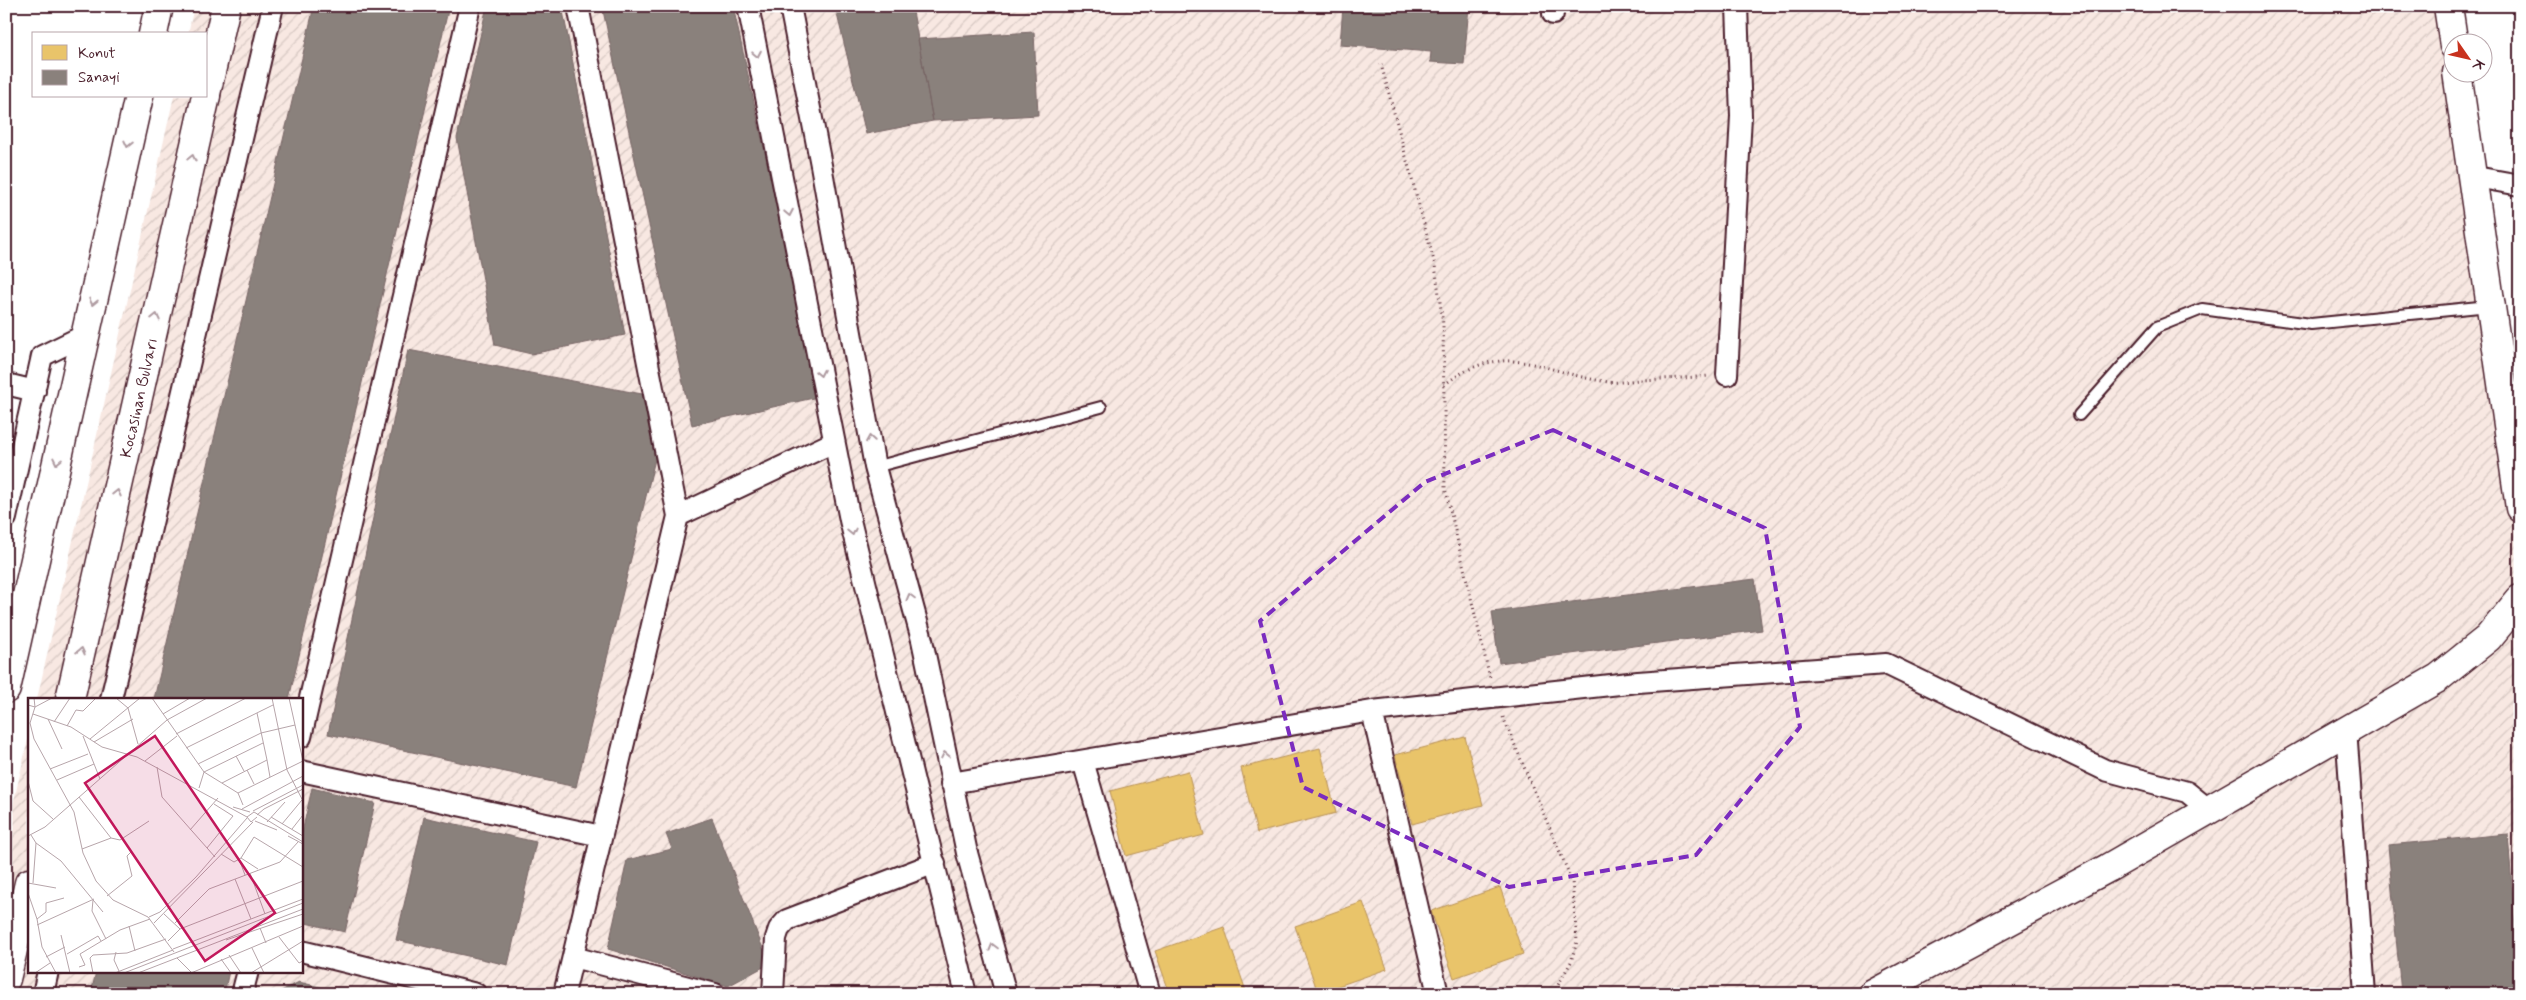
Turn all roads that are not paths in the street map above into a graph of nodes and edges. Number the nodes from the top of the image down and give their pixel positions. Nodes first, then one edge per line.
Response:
1 (159, 6) edge
2 (226, 6) edge
3 (273, 6) edge
4 (470, 6) edge
5 (578, 6) edge
6 (748, 6) edge
7 (790, 6) edge
8 (1737, 6) edge
9 (2448, 6) edge
10 (153, 32) edge
11 (2452, 32) edge
12 (2458, 82) edge
13 (208, 86) edge
14 (139, 98) edge
15 (205, 98) edge
16 (2470, 176) junction
17 (2520, 185) edge
18 (2489, 306) junction
19 (85, 335) junction
20 (1727, 375) road end
21 (6, 384) edge
22 (35, 391) junction
23 (1101, 407) dead end
24 (2079, 415) dead end
25 (834, 442) junction
26 (875, 467) junction
27 (7, 508) edge
28 (2520, 508) edge
29 (678, 516) junction
30 (2520, 599) edge
31 (6, 689) edge
32 (74, 696) edge
33 (110, 698) edge
34 (1372, 711) junction
35 (2346, 729) junction
36 (302, 733) edge
37 (1084, 761) junction
38 (302, 771) edge
39 (951, 783) junction
40 (2208, 809) junction
41 (601, 836) junction
42 (935, 864) junction
43 (28, 888) edge
44 (302, 951) edge
45 (573, 958) junction
46 (48, 972) edge
47 (248, 972) edge
48 (6, 979) edge
49 (43, 994) edge
50 (242, 994) edge
51 (476, 994) edge
52 (564, 994) edge
53 (715, 994) edge
54 (773, 994) edge
55 (966, 994) edge
56 (1006, 994) edge
57 (1150, 994) edge
58 (1438, 994) edge
59 (1873, 994) edge
60 (2365, 994) edge

1 - 10 main road
2 - 13 main road, Kocasinan Bulvarı
3 - 33 street
4 - 36 street
5 - 29 street
6 -> 25 street
26 -> 7 street
8 - 20 street
9 - 11 main road
12 - 16 main road
14 -> 19 main road
32 -> 15 main road, Kocasinan Bulvarı
16 - 17 street
16 - 18 main road
18 - 24 lane
18 - 28 main road
19 - 22 street
19 -> 31 main road
21 - 22 street
22 - 27 street
23 - 26 lane
25 - 29 street
25 -> 42 street
39 -> 26 street
29 - 41 street
30 - 35 main road
34 - 37 street
34 - 40 street
34 - 58 street
35 - 40 main road
35 - 60 street
37 - 39 street
37 - 57 street
38 - 41 street
56 -> 39 street
40 - 59 main road
41 - 45 street
42 - 54 street
42 - 55 street
43 - 48 main road
44 - 51 street
45 - 52 street
45 - 53 street
46 - 49 street
47 - 50 street

